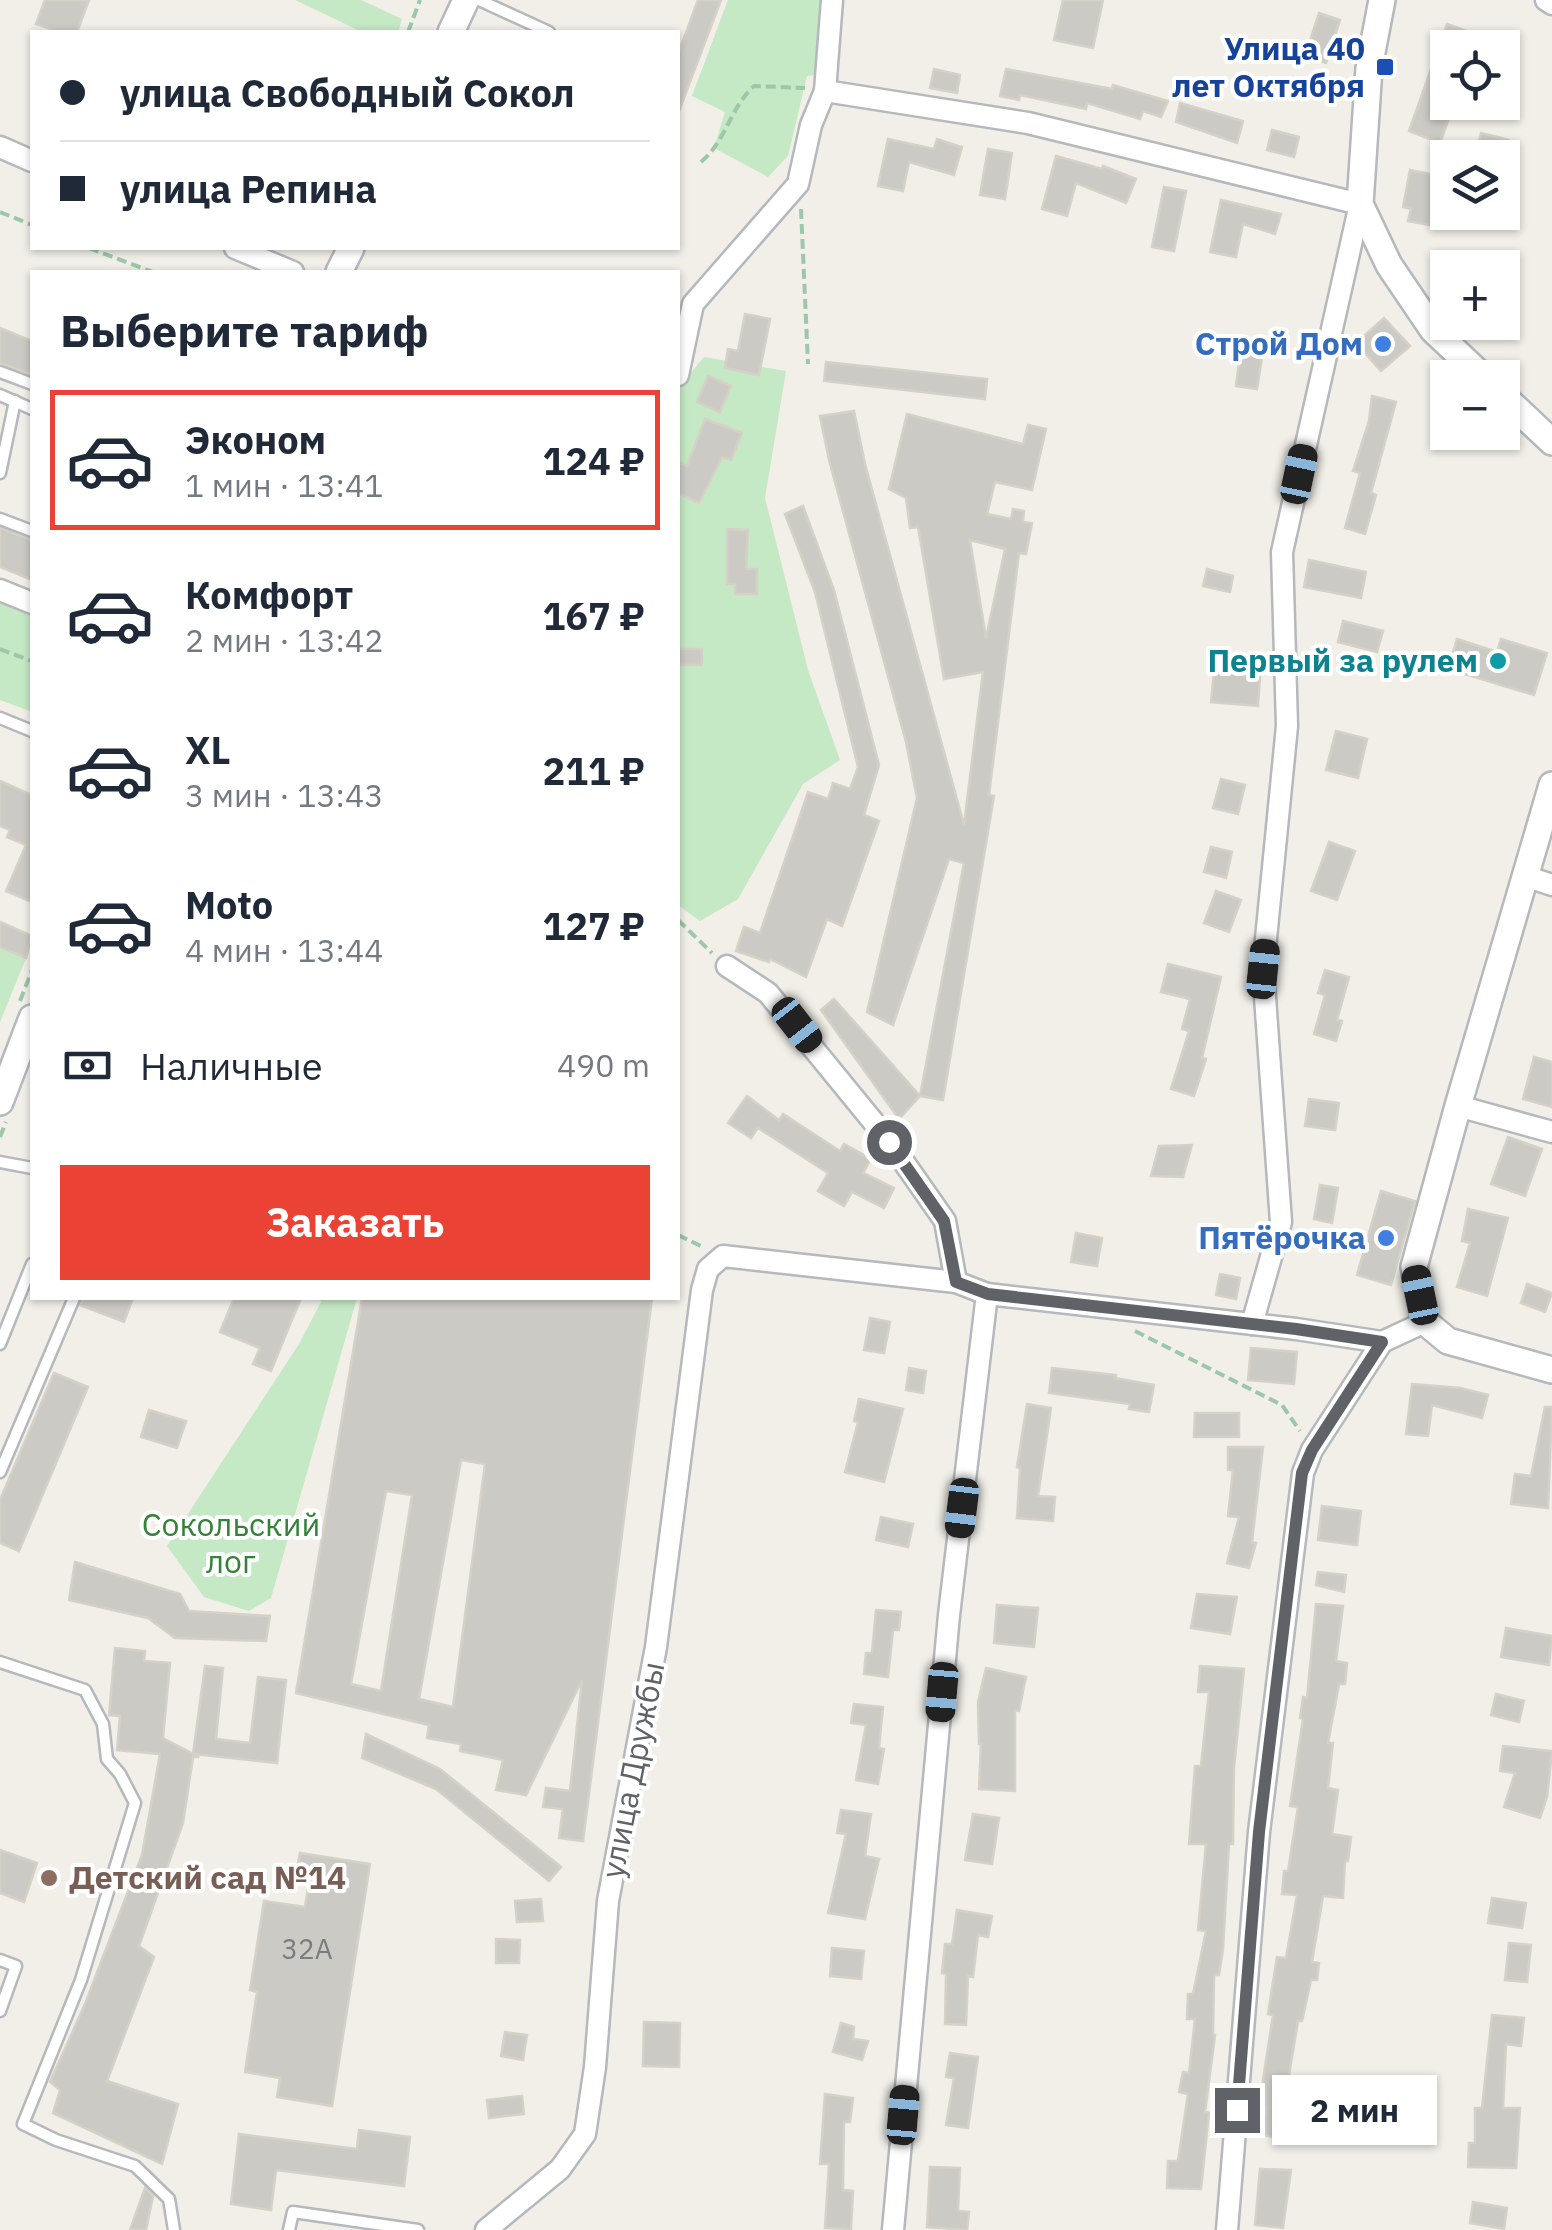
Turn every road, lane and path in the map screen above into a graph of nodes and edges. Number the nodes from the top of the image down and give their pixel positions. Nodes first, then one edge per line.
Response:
1 (420, 0) edge
2 (466, 0) edge
3 (479, 0) edge
4 (832, 0) edge
5 (1382, 0) edge
6 (1546, 0) edge
7 (1552, 4) edge
8 (409, 30) edge
9 (452, 30) edge
10 (544, 30) edge
11 (817, 90) junction
12 (0, 148) edge
13 (30, 160) edge
14 (700, 162) dead end
15 (798, 184) junction
16 (1360, 204) junction
17 (0, 212) edge
18 (30, 224) edge
19 (95, 250) edge
20 (240, 250) edge
21 (147, 270) edge
22 (288, 270) edge
23 (1465, 360) edge
24 (808, 364) dead end
25 (680, 366) edge
26 (0, 372) edge
27 (30, 383) edge
28 (0, 395) edge
29 (15, 402) junction
30 (30, 408) edge
31 (1520, 413) edge
32 (1552, 442) edge
33 (0, 473) edge
34 (0, 520) edge
35 (30, 530) edge
36 (0, 590) edge
37 (30, 602) edge
38 (0, 649) edge
39 (30, 661) edge
40 (0, 718) edge
41 (30, 730) edge
42 (1552, 785) edge
43 (1525, 876) junction
44 (1552, 886) edge
45 (680, 922) edge
46 (726, 966) joint
47 (30, 1023) edge
48 (0, 1102) edge
49 (1458, 1106) junction
50 (1552, 1132) edge
51 (0, 1162) edge
52 (30, 1168) edge
53 (680, 1235) edge
54 (716, 1262) junction
55 (30, 1269) edge
56 (956, 1282) junction
57 (988, 1294) junction
58 (73, 1300) edge
59 (1426, 1322) junction
60 (1122, 1324) dead end
61 (1252, 1324) junction
62 (1382, 1342) junction
63 (0, 1344) edge
64 (1552, 1370) edge
65 (1312, 1450) junction
66 (0, 1472) edge
67 (0, 1662) edge
68 (0, 1960) edge
69 (0, 2011) edge
70 (174, 2230) edge
71 (289, 2230) edge
72 (418, 2230) edge
73 (486, 2230) edge
74 (892, 2230) edge
75 (1228, 2230) edge

1 - 8 path
2 - 9 street
3 - 10 lane
4 - 11 street
5 - 16 street
6 - 7 street
11 - 14 path
11 - 15 street
11 - 16 street
12 - 13 street
15 - 24 path
15 - 25 street
16 - 23 street
16 - 61 street
17 - 18 path
19 - 21 path
20 - 22 street
26 - 27 lane
28 - 29 lane
29 - 30 lane
29 - 33 lane
31 - 32 street
34 - 35 lane
36 - 37 street
38 - 39 path
40 - 41 lane
42 - 43 street
43 - 44 street
43 - 49 street
45 - 46 path
46 - 56 street
47 - 48 street
49 - 50 street
49 - 59 street
51 - 52 lane
53 - 54 path
54 - 56 street
54 - 73 street, улица Дружбы
55 - 63 lane
56 - 57 street
57 - 61 street
57 - 74 street
58 - 66 lane
59 - 62 street
59 - 64 street
60 - 65 path
61 - 62 street
62 - 65 street
65 - 75 street
67 - 70 lane
68 - 69 lane
71 - 72 lane

